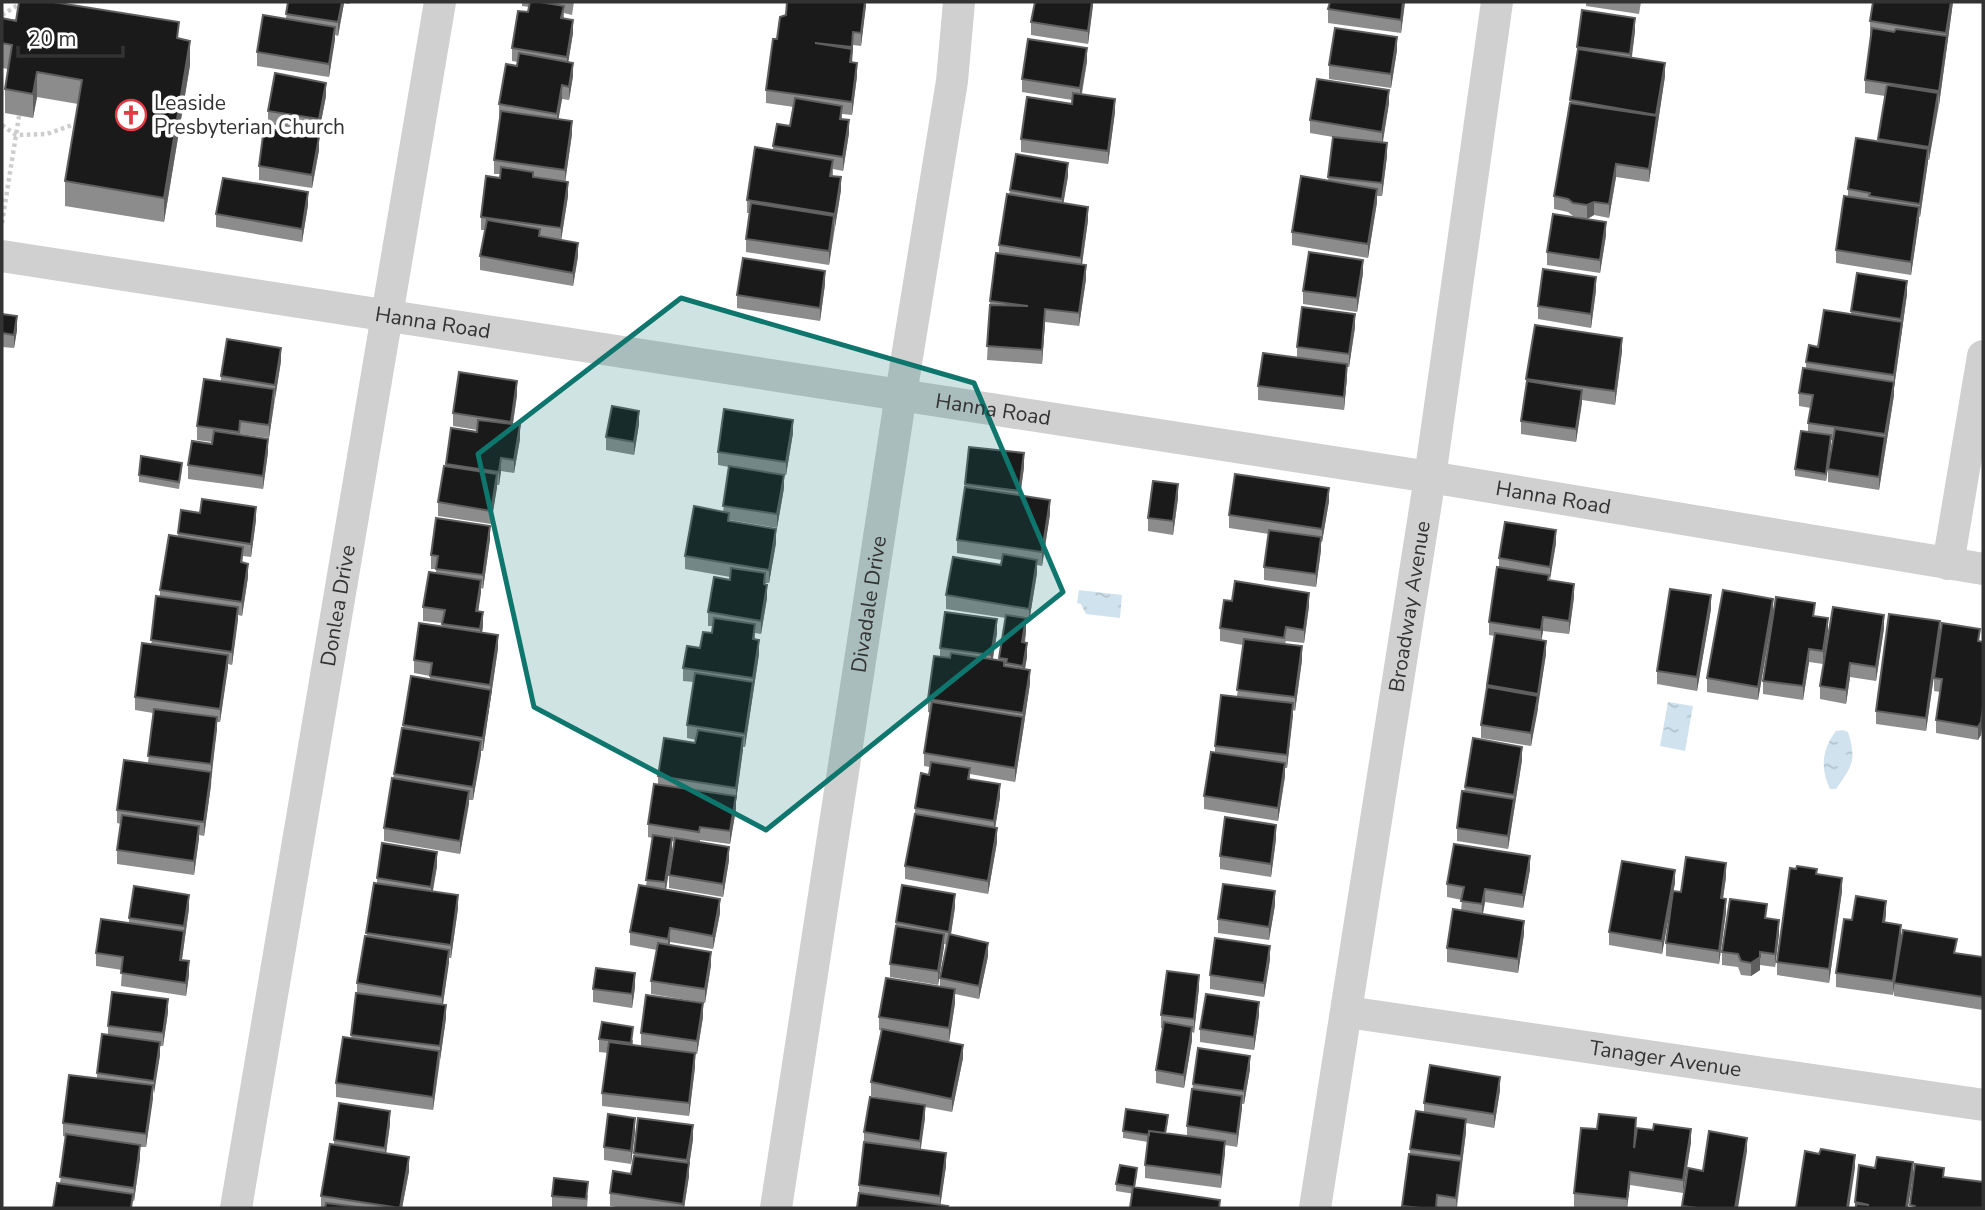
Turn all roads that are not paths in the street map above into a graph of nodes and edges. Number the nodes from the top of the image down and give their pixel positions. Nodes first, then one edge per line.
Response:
1 (440, 2) edge
2 (958, 2) edge
3 (1497, 2) edge
4 (2, 256) edge
5 (387, 317) junction
6 (1983, 356) edge
7 (901, 394) junction
8 (1430, 477) junction
9 (1948, 564) junction
10 (1983, 569) edge
11 (1348, 1012) junction
12 (1983, 1105) edge
13 (236, 1208) edge
14 (776, 1208) edge
15 (1315, 1208) edge

1 - 5 street, Donlea Drive
2 - 7 street, Divadale Drive
3 - 8 street, Broadway Avenue
4 - 5 street, Hanna Road
5 - 7 street, Hanna Road
5 - 13 street, Donlea Drive
6 - 9 street
7 - 8 street, Hanna Road
7 - 14 street, Divadale Drive
8 - 9 street, Hanna Road
8 - 11 street, Broadway Avenue
9 - 10 street, Hanna Road
11 - 12 street, Tanager Avenue
11 - 15 street, Broadway Avenue

